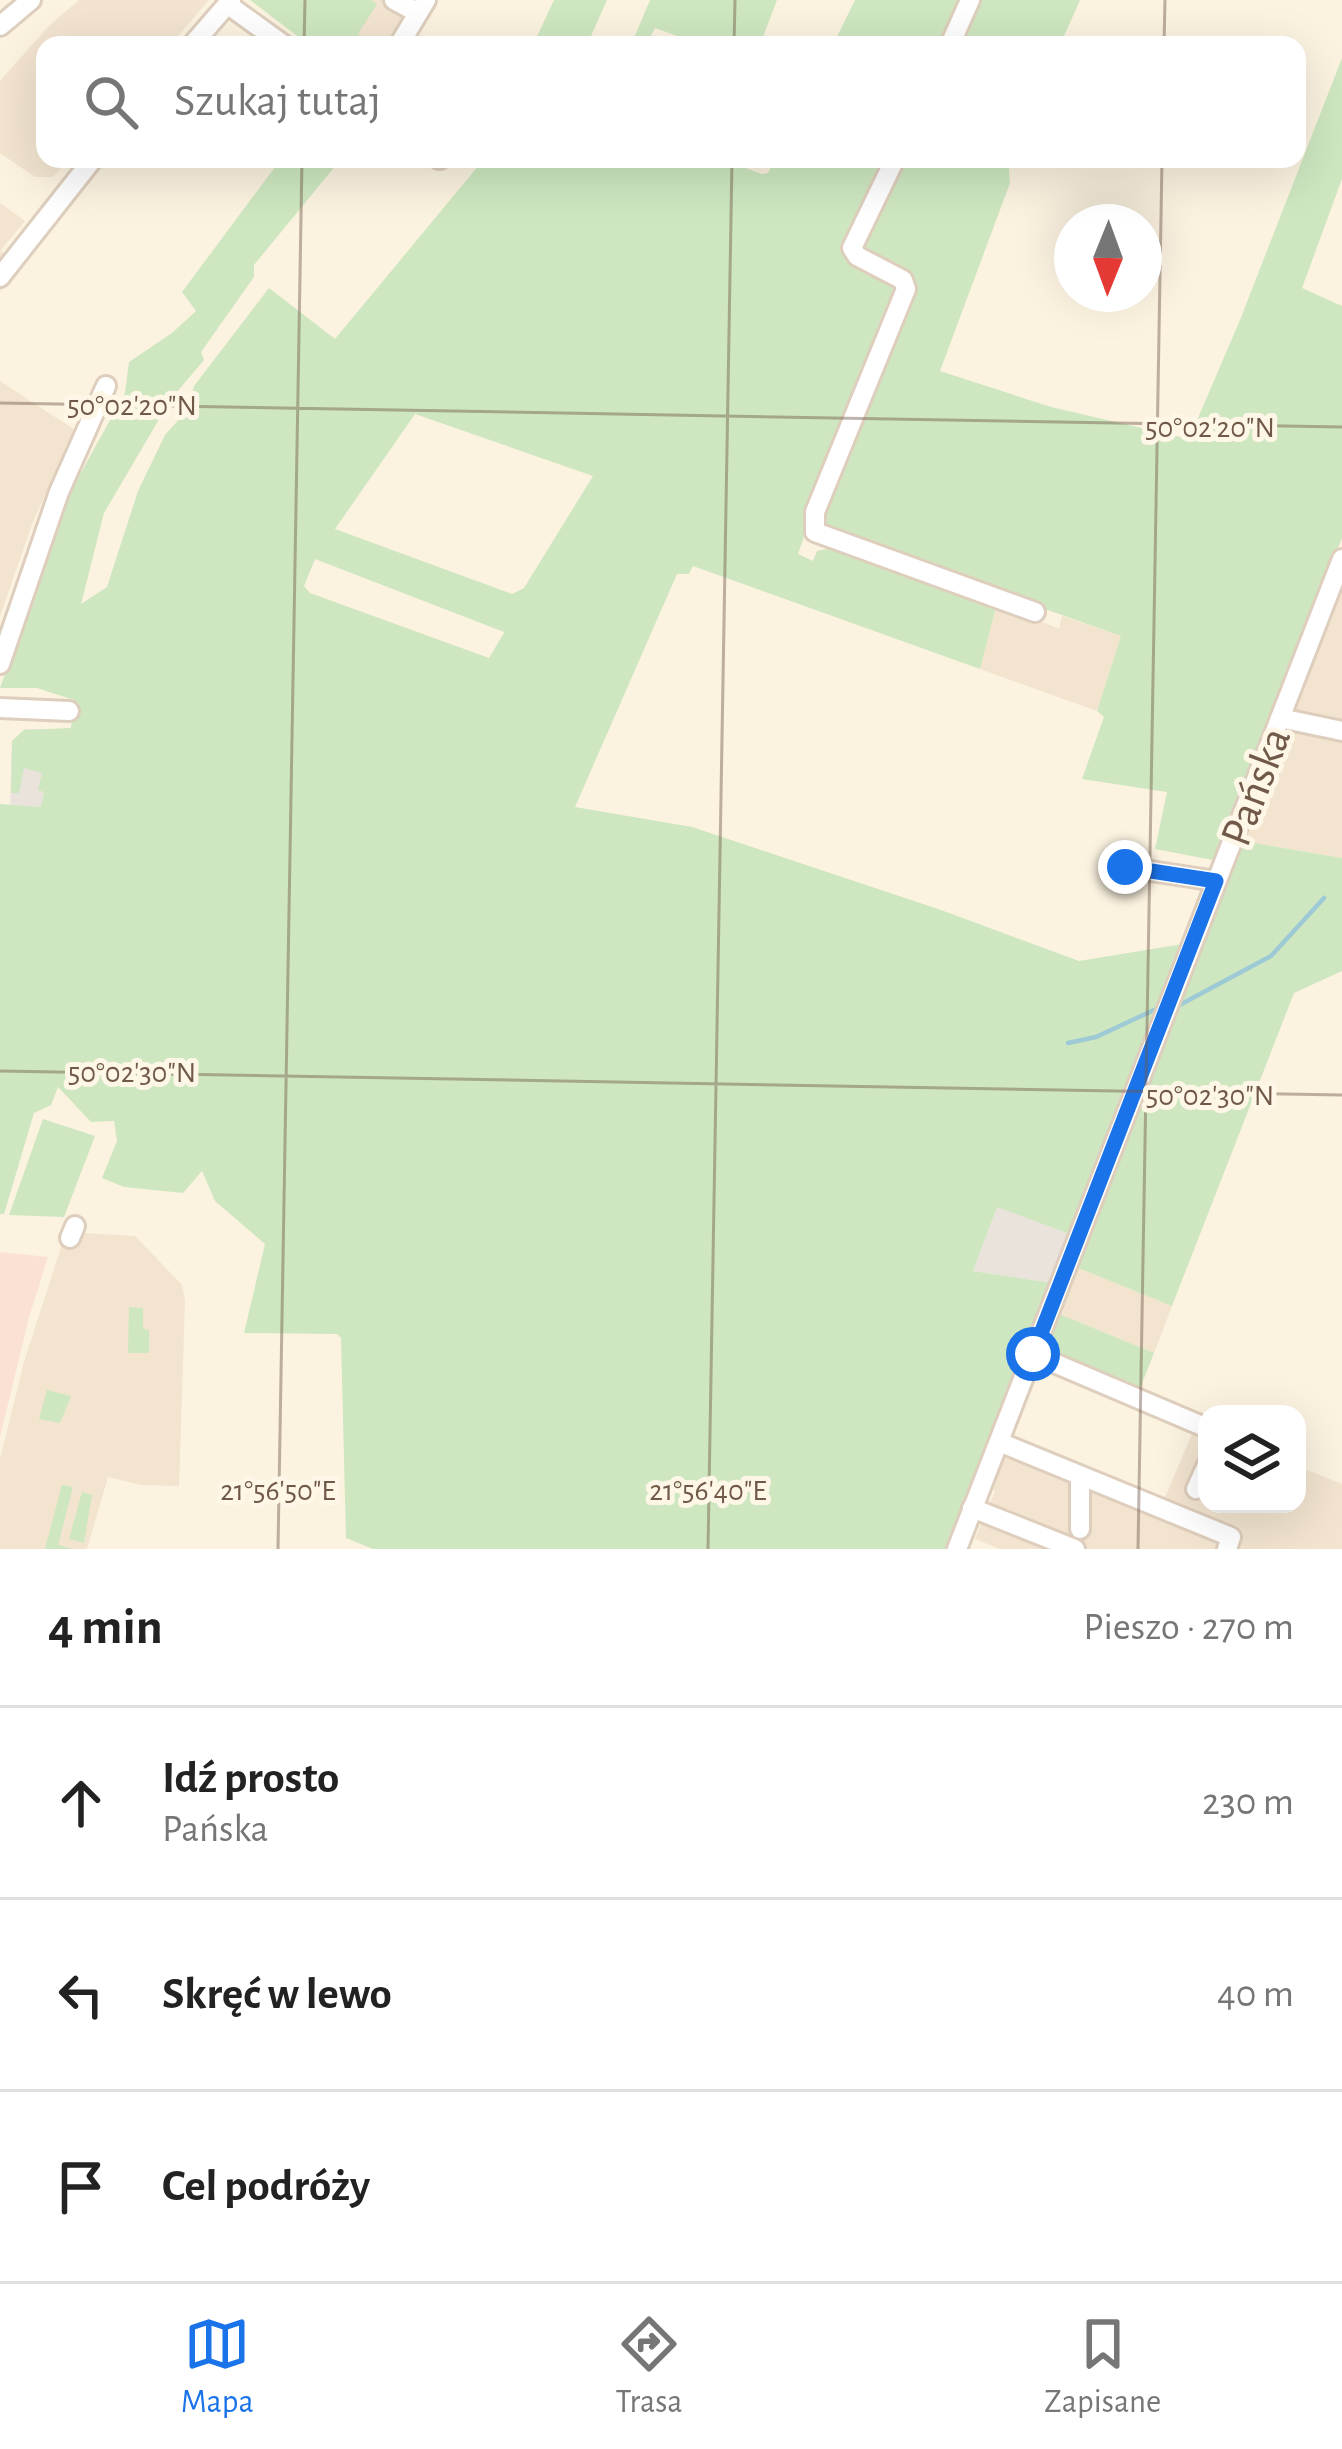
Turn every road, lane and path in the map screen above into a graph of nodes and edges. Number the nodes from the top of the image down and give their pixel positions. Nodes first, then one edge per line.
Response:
1 (31, 0) edge
2 (394, 0) edge
3 (970, 0) edge
4 (229, 2) edge
5 (422, 7) edge
6 (0, 26) edge
7 (200, 36) edge
8 (272, 36) edge
9 (404, 36) edge
10 (954, 36) edge
11 (85, 168) edge
12 (891, 168) edge
13 (0, 277) edge
14 (106, 386) dead end
15 (1342, 561) edge
16 (1035, 612) dead end
17 (0, 664) edge
18 (0, 708) edge
19 (69, 710) dead end
20 (1280, 718) junction
21 (1342, 731) edge
22 (1125, 867) dead end
23 (1216, 881) junction
24 (1033, 1354) junction
25 (1198, 1425) edge
26 (998, 1442) junction
27 (1080, 1476) junction
28 (1198, 1485) edge
29 (1196, 1489) dead end
30 (972, 1508) junction
31 (1078, 1539) edge
32 (956, 1549) edge
33 (1227, 1549) edge

1 - 6 street
2 - 5 street
3 - 10 street
4 - 7 street
4 - 8 street
5 - 9 street
11 - 13 street
12 - 16 street
14 - 17 street
15 - 20 street, Pańska
18 - 19 street
20 - 21 street
20 - 23 street, Pańska
22 - 23 street
23 - 24 street, Pańska
24 - 25 street
24 - 26 street, Pańska
26 - 27 street
26 - 30 street, Pańska
27 - 31 street
27 - 33 street
28 - 29 street
30 - 31 street
30 - 32 street, Pańska

